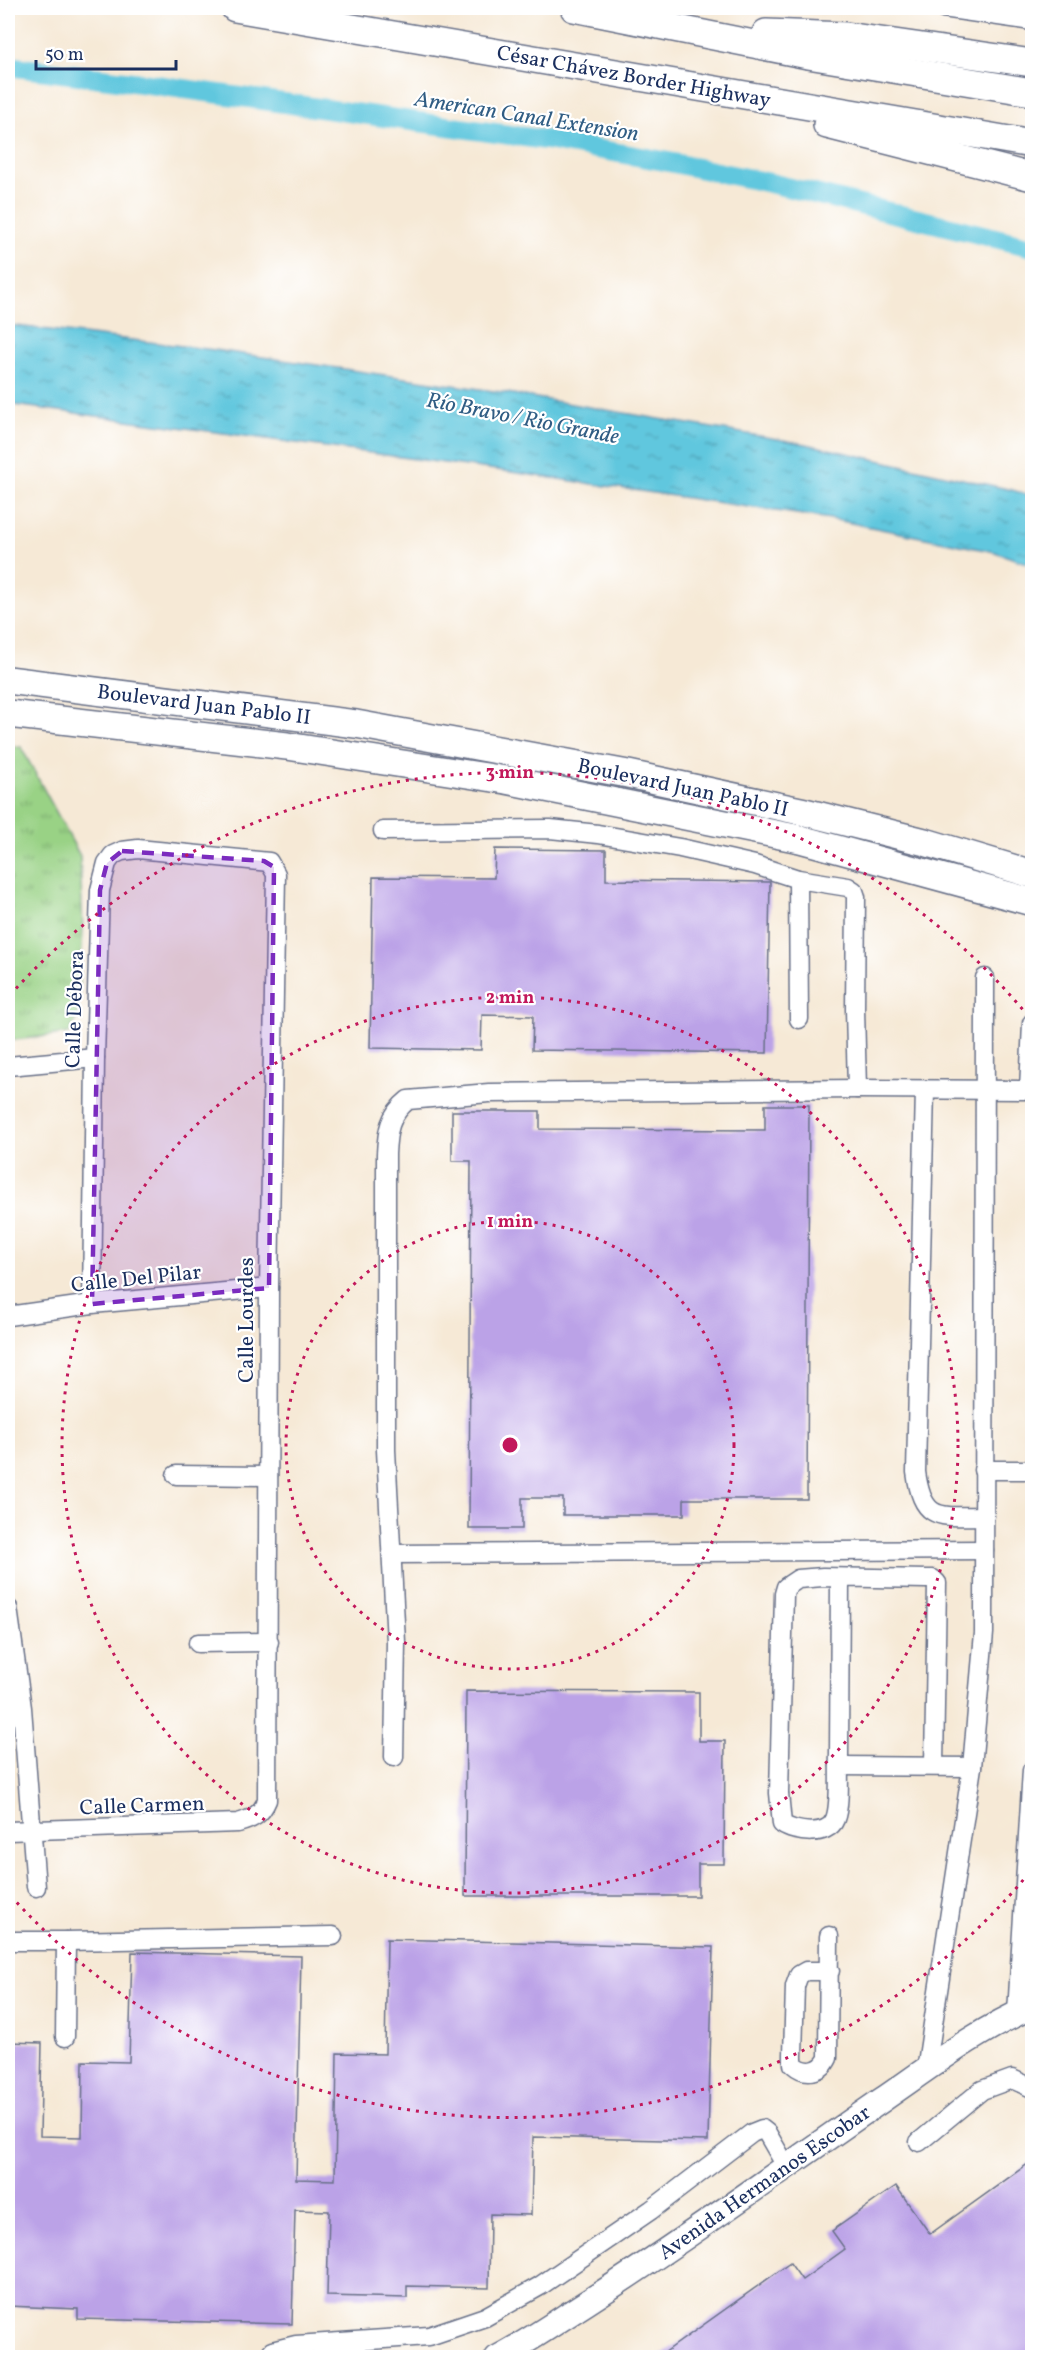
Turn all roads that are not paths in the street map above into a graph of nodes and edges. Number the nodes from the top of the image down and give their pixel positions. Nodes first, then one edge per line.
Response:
1 (235, 8) edge
2 (574, 8) edge
3 (943, 8) edge
4 (1032, 21) edge
5 (685, 29) junction
6 (1032, 63) edge
7 (634, 76) junction
8 (1032, 92) edge
9 (1032, 144) edge
10 (1032, 177) edge
11 (8, 680) edge
12 (8, 714) edge
13 (383, 831) dead end
14 (249, 860) joint
15 (1032, 874) edge
16 (798, 879) junction
17 (1032, 902) edge
18 (985, 978) dead end
19 (800, 1018) dead end
20 (1032, 1023) edge
21 (94, 1058) junction
22 (8, 1066) edge
23 (857, 1089) junction
24 (925, 1090) junction
25 (1031, 1090) edge
26 (984, 1091) junction
27 (269, 1288) junction
28 (92, 1304) junction
29 (8, 1316) edge
30 (983, 1470) junction
31 (1032, 1470) edge
32 (176, 1475) dead end
33 (268, 1476) junction
34 (985, 1516) junction
35 (984, 1550) junction
36 (392, 1554) junction
37 (840, 1578) junction
38 (8, 1608) edge
39 (198, 1642) dead end
40 (269, 1642) junction
41 (394, 1756) dead end
42 (934, 1765) junction
43 (838, 1766) junction
44 (972, 1767) junction
45 (1032, 1770) edge
46 (267, 1800) joint
47 (8, 1831) edge
48 (31, 1831) junction
49 (36, 1887) dead end
50 (333, 1936) dead end
51 (830, 1936) dead end
52 (8, 1941) edge
53 (66, 1941) junction
54 (830, 1971) junction
55 (1025, 2010) edge
56 (64, 2037) dead end
57 (926, 2070) junction
58 (1032, 2088) edge
59 (919, 2142) dead end
60 (786, 2166) junction
61 (267, 2358) edge
62 (497, 2358) edge

1 - 7 highway, César Chávez Border Highway
2 - 5 highway
3 - 4 street
5 - 6 highway
5 - 8 highway
7 - 9 highway, César Chávez Border Highway
7 - 10 highway
11 - 15 highway, Boulevard Juan Pablo II
12 - 17 highway, Boulevard Juan Pablo II
13 - 16 street
14 - 21 street, Calle Débora
14 - 27 street, Calle Lourdes
16 - 19 street
16 - 23 street
18 - 26 street
20 - 25 street
21 - 22 street
21 - 28 street, Calle Débora
23 - 24 street
23 - 36 street
24 - 26 street
24 - 34 street
25 - 26 street
26 - 30 street
27 - 28 street, Calle Del Pilar
27 - 33 street, Calle Lourdes
28 - 29 street, Calle Del Pilar
30 - 31 street
30 - 34 street
32 - 33 street
33 - 40 street, Calle Lourdes
34 - 35 street
35 - 36 street
35 - 44 street
36 - 41 street
37 - 42 street
37 - 43 street
37 - 43 street
38 - 48 street
39 - 40 street
40 - 46 street, Calle Lourdes
42 - 43 street
42 - 44 street
44 - 57 street
45 - 55 street
46 - 48 street, Calle Carmen
47 - 48 street, Calle Carmen
48 - 49 street
50 - 53 street
51 - 54 street
52 - 53 street
53 - 56 street
54 - 54 street
55 - 57 main road, Avenida Hermanos Escobar
57 - 60 main road, Avenida Hermanos Escobar
58 - 59 street
60 - 61 street
60 - 62 main road, Avenida Hermanos Escobar

